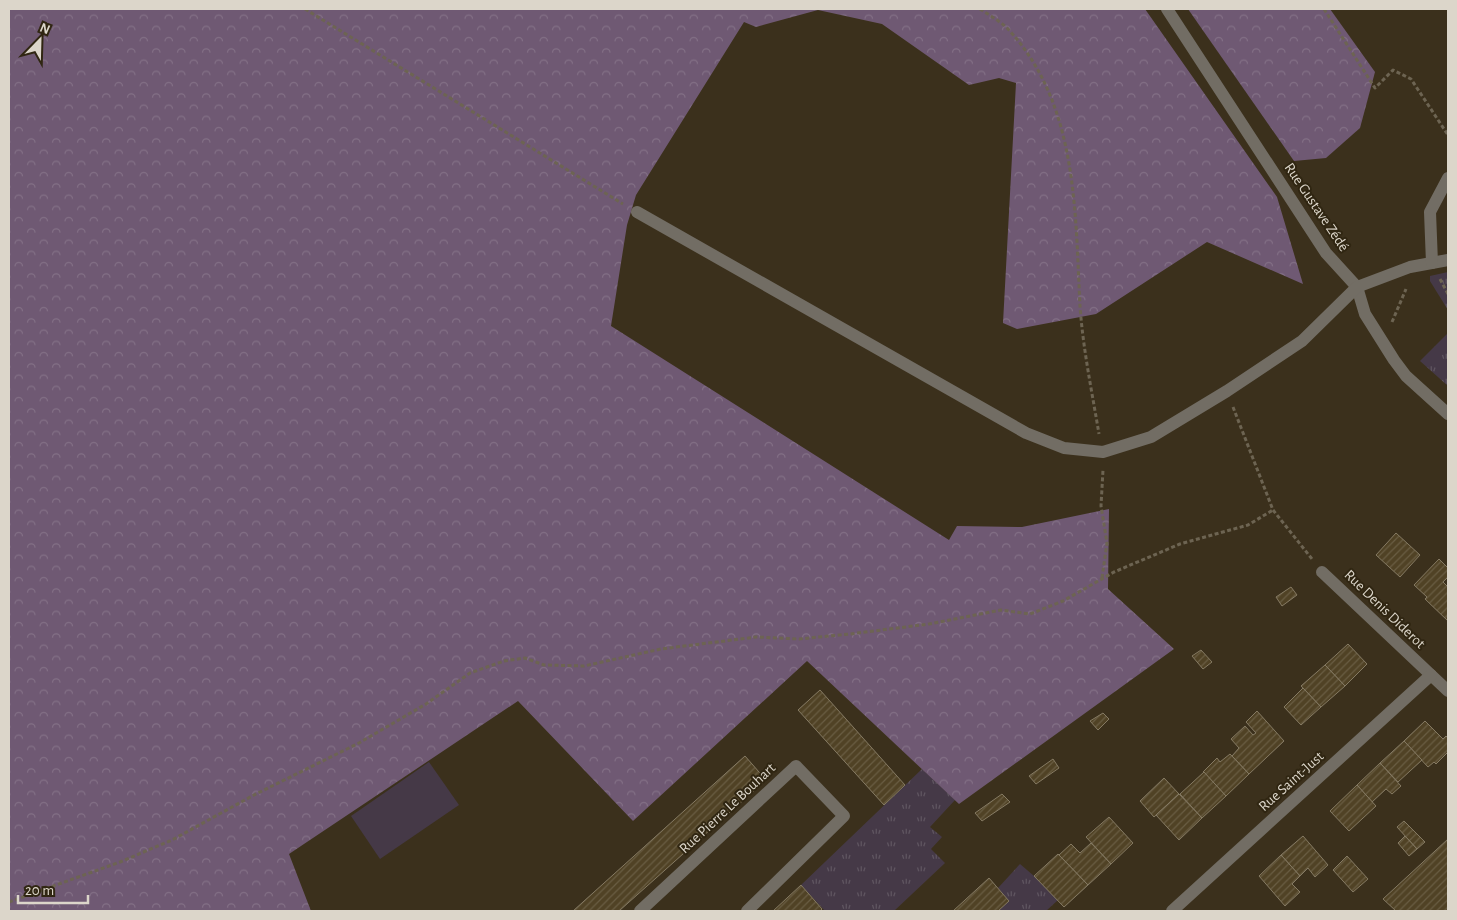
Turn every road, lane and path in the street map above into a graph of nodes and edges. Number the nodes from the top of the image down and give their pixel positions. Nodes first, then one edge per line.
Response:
1 (305, 9) edge
2 (980, 9) edge
3 (1167, 9) edge
4 (1324, 9) edge
5 (1448, 135) edge
6 (1448, 178) edge
7 (637, 212) joint
8 (1448, 260) edge
9 (1432, 263) junction
10 (1416, 266) junction
11 (1357, 287) junction
12 (1394, 360) junction
13 (1227, 391) junction
14 (1448, 414) edge
15 (1103, 452) junction
16 (1273, 510) junction
17 (1322, 572) joint
18 (1102, 578) junction
19 (1431, 675) junction
20 (1448, 691) edge
21 (9, 902) edge
22 (640, 911) edge
23 (746, 911) edge
24 (1172, 911) edge

1 - 7 path
2 - 15 path
3 - 11 street, Rue Gustave Zédé
4 - 5 path
6 - 9 street
7 - 15 street
8 - 9 street
9 - 10 street
10 - 11 street
10 - 12 path
11 - 12 street, Rue Gustave Zédé
11 - 13 street
12 - 14 street, Rue Gustave Zédé
13 - 15 street
13 - 16 path
15 - 18 path
16 - 17 path
16 - 18 path
17 - 19 street, Rue Denis Diderot
18 - 21 path
19 - 20 street, Rue Denis Diderot
19 - 24 street, Rue Saint-Just
22 - 23 street, Rue Pierre Le Bouhart

